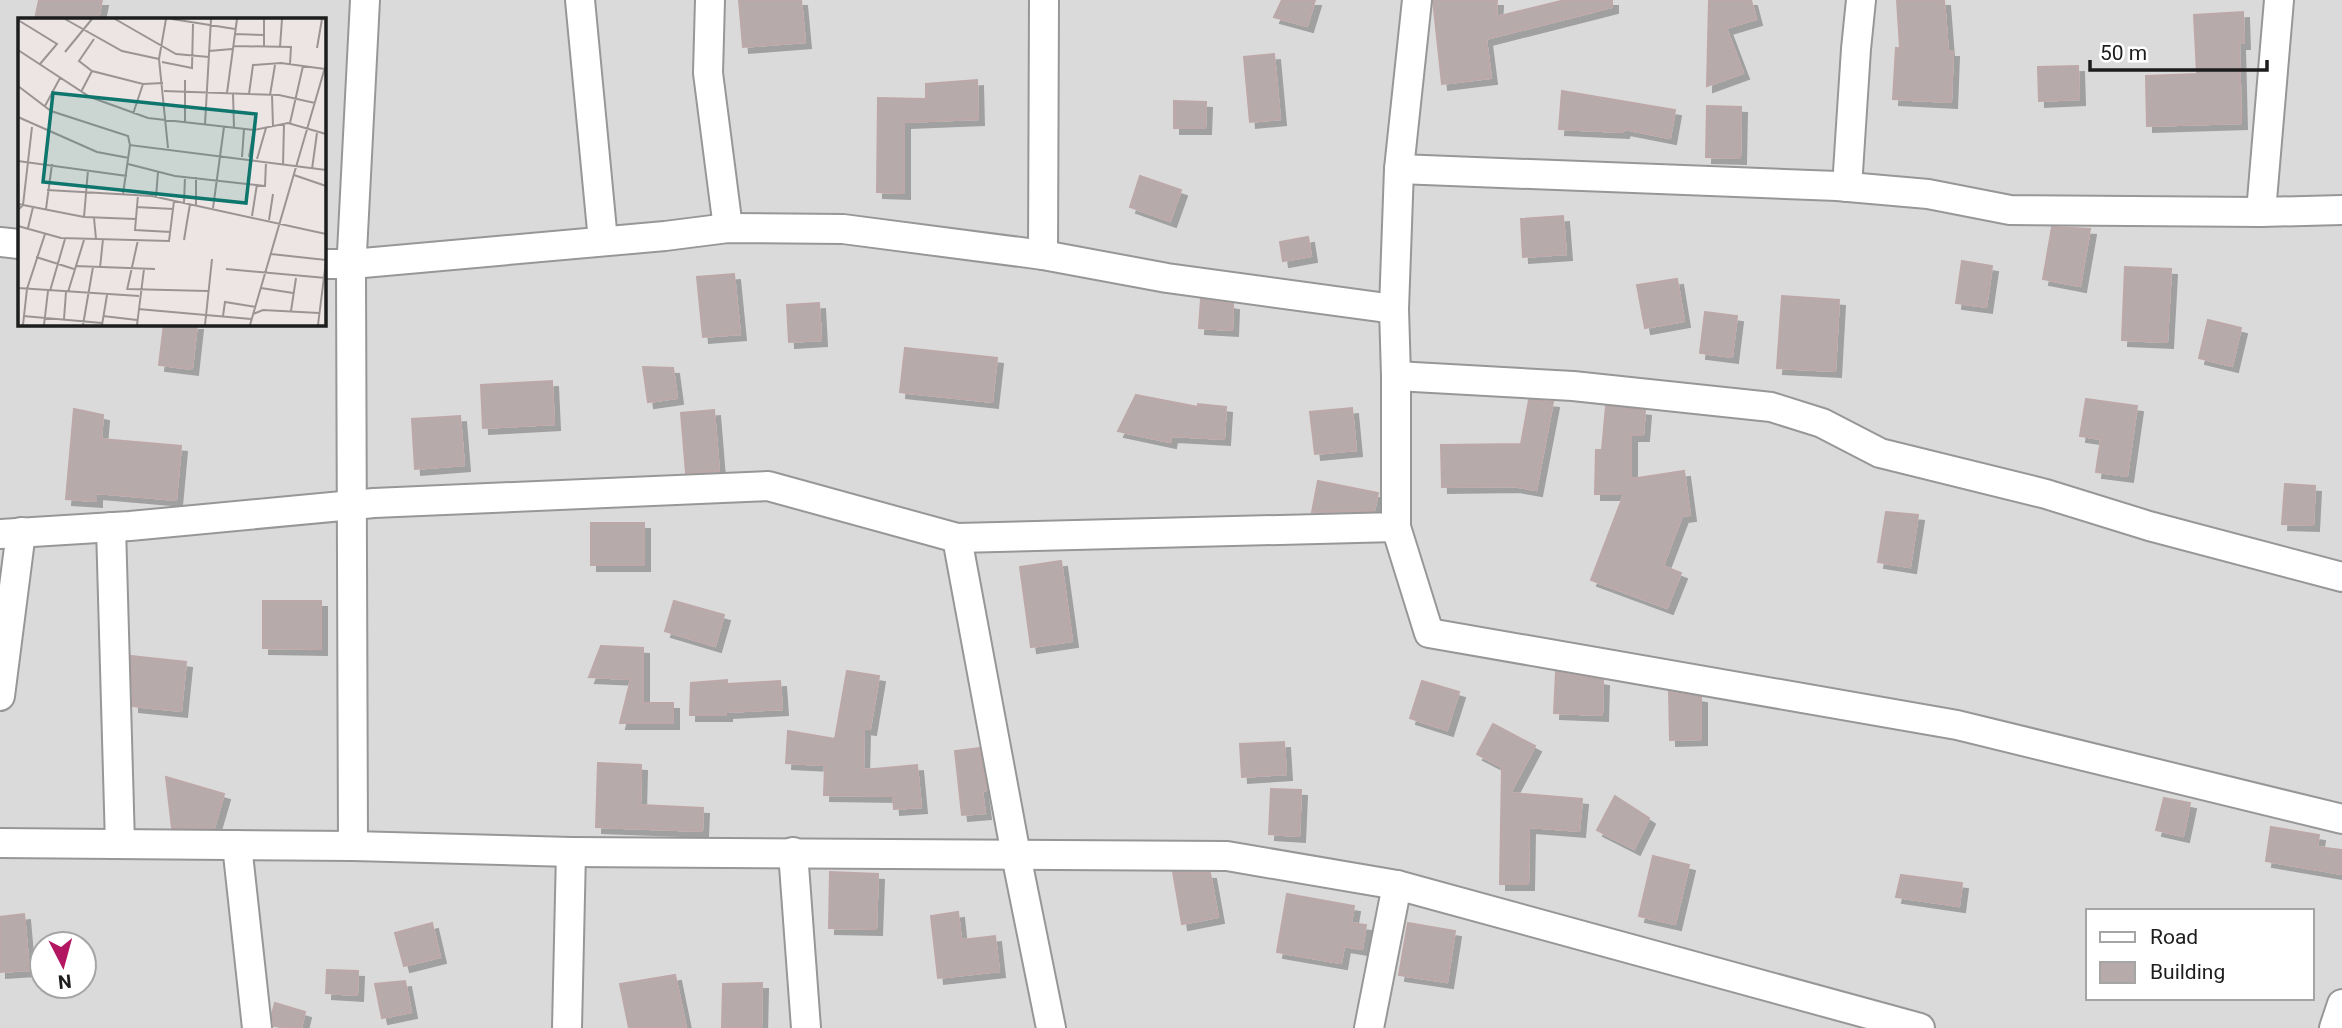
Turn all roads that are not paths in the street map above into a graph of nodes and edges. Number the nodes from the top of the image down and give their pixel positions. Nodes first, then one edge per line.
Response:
1 (365, 0) edge
2 (580, 0) edge
3 (710, 0) edge
4 (1044, 0) edge
5 (1418, 0) edge
6 (1861, 0) edge
7 (2279, 0) edge
8 (1399, 169) junction
9 (1847, 187) junction
10 (2342, 210) edge
11 (2261, 212) junction
12 (728, 228) junction
13 (603, 241) junction
14 (0, 242) edge
15 (18, 244) edge
16 (1043, 255) junction
17 (326, 264) edge
18 (352, 264) junction
19 (1394, 309) junction
20 (1396, 376) junction
21 (352, 506) junction
22 (111, 527) junction
23 (1396, 527) junction
24 (10, 533) edge
25 (957, 538) junction
26 (2342, 577) edge
27 (0, 696) edge
28 (2341, 815) edge
29 (0, 843) edge
30 (120, 844) junction
31 (237, 845) junction
32 (353, 846) junction
33 (571, 852) junction
34 (793, 852) junction
35 (1016, 855) junction
36 (1397, 885) junction
37 (2342, 1004) edge
38 (257, 1028) edge
39 (567, 1028) edge
40 (806, 1028) edge
41 (1051, 1028) edge
42 (1369, 1028) edge
43 (1920, 1028) edge
44 (2334, 1028) edge

1 - 18 street
2 - 13 street
3 - 12 street
4 - 16 street
5 - 8 street
6 - 9 street
7 - 11 street
8 - 9 street
8 - 19 street
9 - 11 street
10 - 11 street
12 - 13 street
12 - 16 street
13 - 18 street
14 - 15 street
16 - 19 street
17 - 18 street
18 - 21 street
19 - 20 street
20 - 23 street
20 - 26 street
21 - 22 street
21 - 25 street
21 - 32 street
22 - 24 street
22 - 30 street
23 - 25 street
23 - 28 street
24 - 27 street
25 - 35 street
29 - 30 street
30 - 31 street
31 - 32 street
31 - 38 street
32 - 33 street
33 - 34 street
33 - 39 street
34 - 35 street
34 - 40 street
35 - 36 street
35 - 41 street
36 - 42 street
36 - 43 street
37 - 44 street

